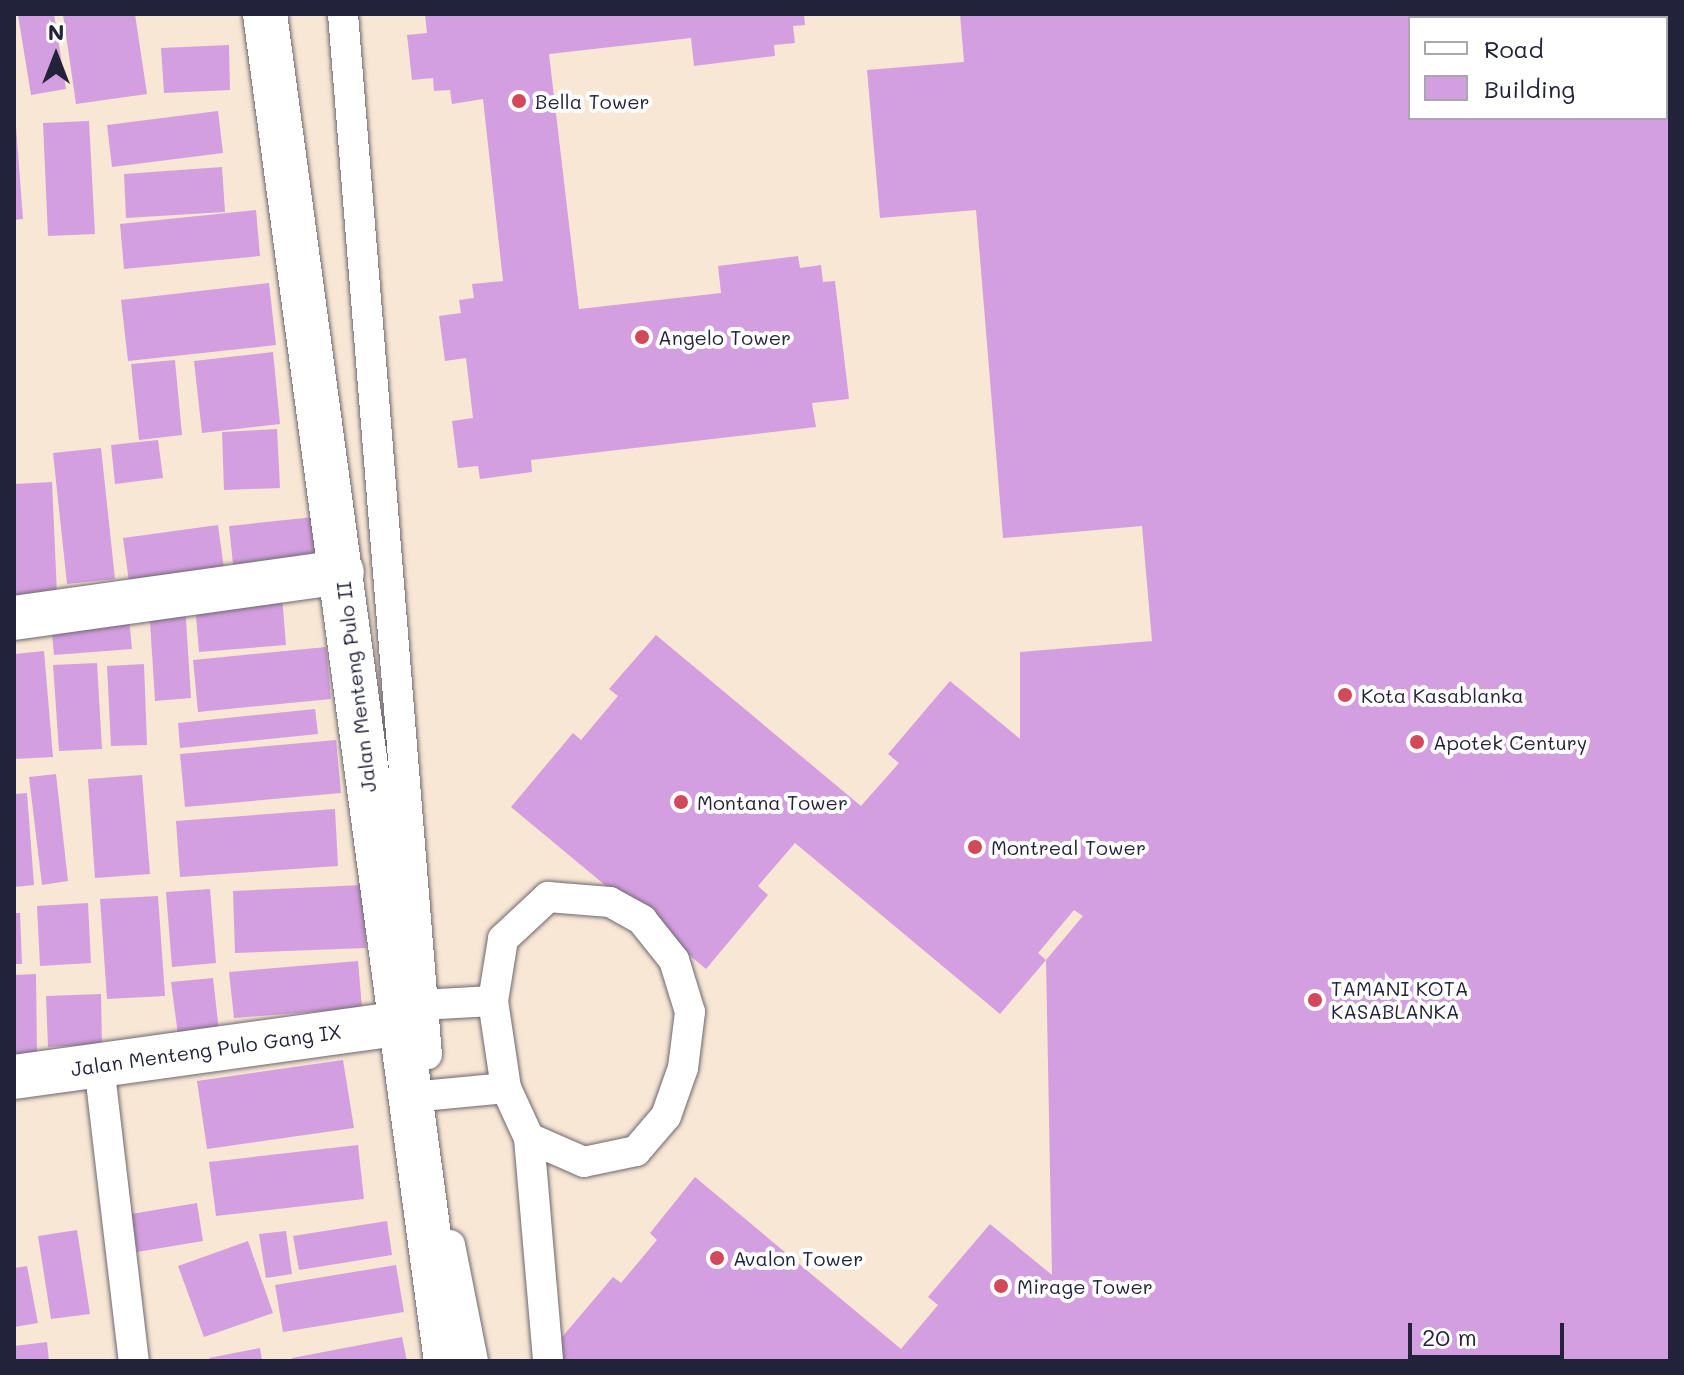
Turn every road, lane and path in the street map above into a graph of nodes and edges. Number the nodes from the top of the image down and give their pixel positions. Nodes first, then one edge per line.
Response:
1 (265, 14) edge
2 (343, 14) edge
3 (342, 572) junction
4 (14, 618) edge
5 (493, 1001) junction
6 (409, 1014) junction
7 (99, 1065) junction
8 (14, 1077) edge
9 (506, 1088) junction
10 (432, 1095) junction
11 (529, 1138) junction
12 (134, 1361) edge
13 (446, 1361) edge
14 (473, 1361) edge
15 (548, 1361) edge

1 - 3 street, Jalan Menteng Pulo II
2 - 6 lane
3 - 4 street
3 - 6 street, Jalan Menteng Pulo II
5 - 6 lane
5 - 9 lane
5 - 11 lane
6 - 7 street, Jalan Menteng Pulo Gang IX
6 - 10 lane
6 - 13 street, Jalan Menteng Pulo II
7 - 8 street, Jalan Menteng Pulo Gang IX
7 - 12 lane
9 - 10 lane
9 - 11 lane
10 - 14 lane
11 - 15 lane

